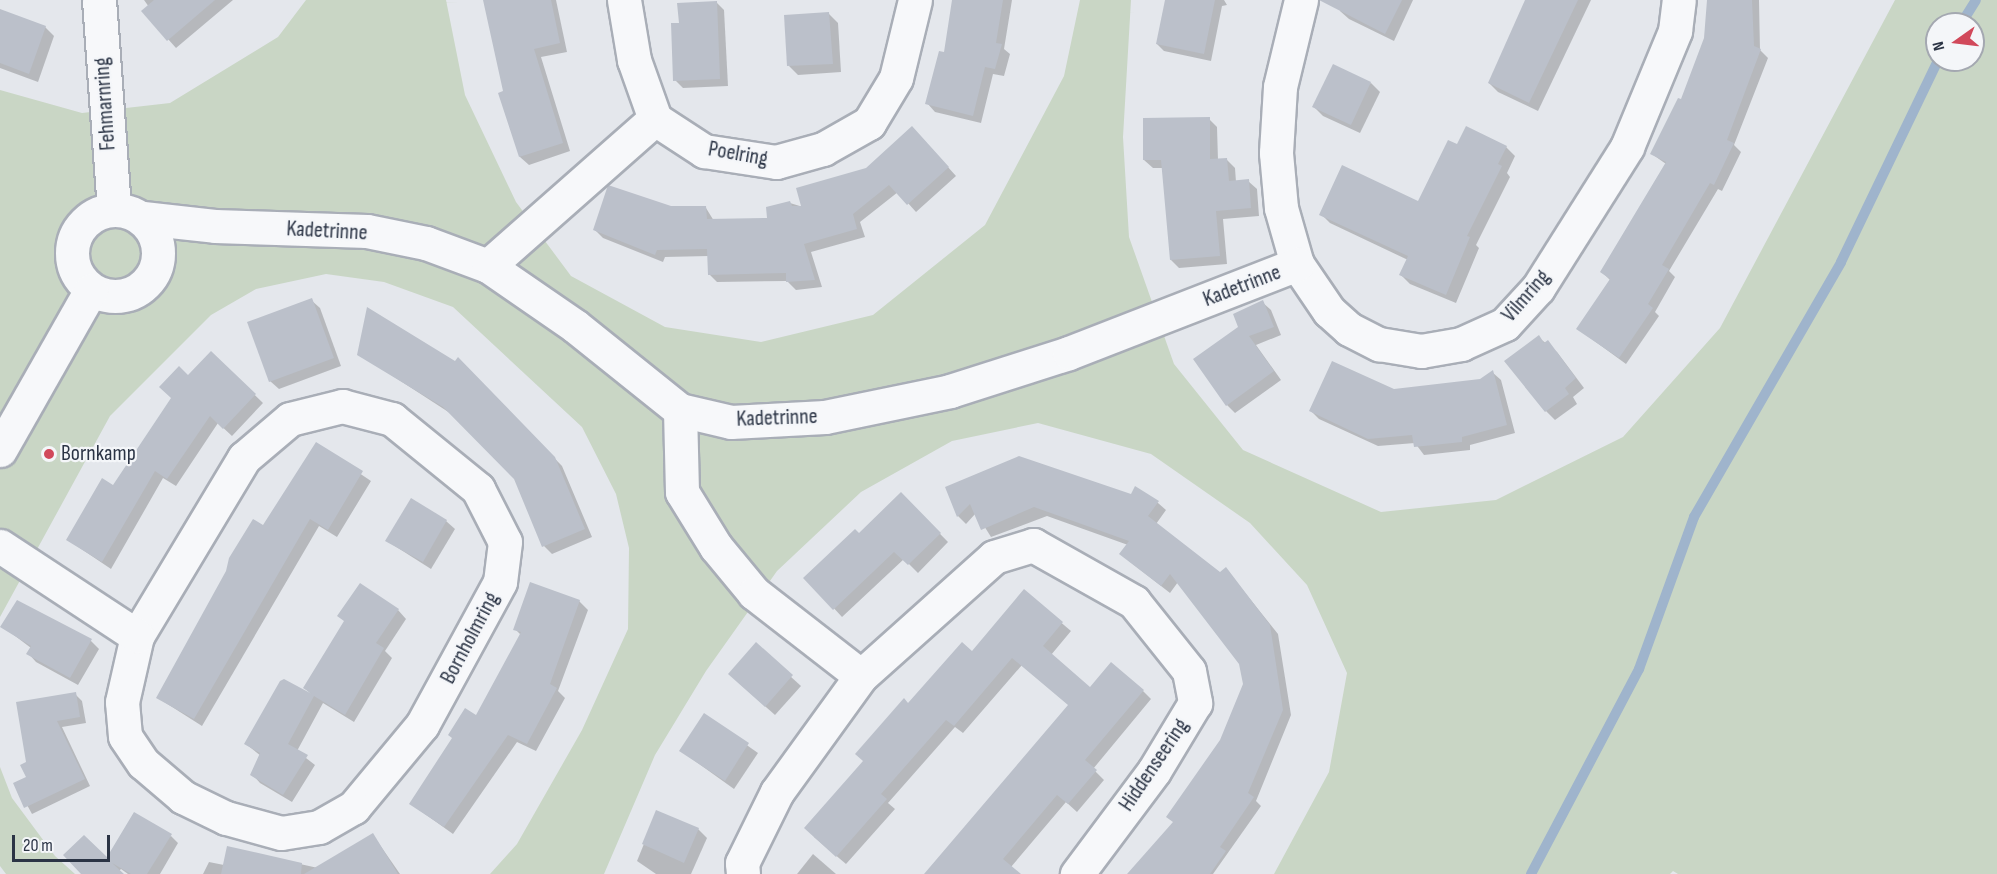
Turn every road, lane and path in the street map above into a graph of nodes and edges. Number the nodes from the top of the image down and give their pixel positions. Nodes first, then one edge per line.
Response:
1 (99, 0) edge
2 (624, 0) edge
3 (915, 0) edge
4 (1301, 0) edge
5 (1679, 0) edge
6 (655, 119) junction
7 (128, 213) junction
8 (1297, 264) junction
9 (488, 266) junction
10 (91, 290) junction
11 (680, 410) junction
12 (0, 450) edge
13 (0, 546) edge
14 (137, 636) junction
15 (861, 676) junction
16 (743, 874) edge
17 (1077, 874) edge

1 - 7 street, Fehmarnring
2 - 6 street
3 - 6 street, Poelring
4 - 8 street, Vilmring
5 - 8 street, Vilmring
6 - 9 street
7 - 9 street, Kadetrinne
7 - 10 street, Kadetrinne
7 - 10 street
8 - 11 street, Kadetrinne
9 - 11 street, Kadetrinne
10 - 12 street
11 - 15 street
13 - 14 street
14 - 14 street, Bornholmring
15 - 16 street, Hiddenseering
15 - 17 street, Hiddenseering

